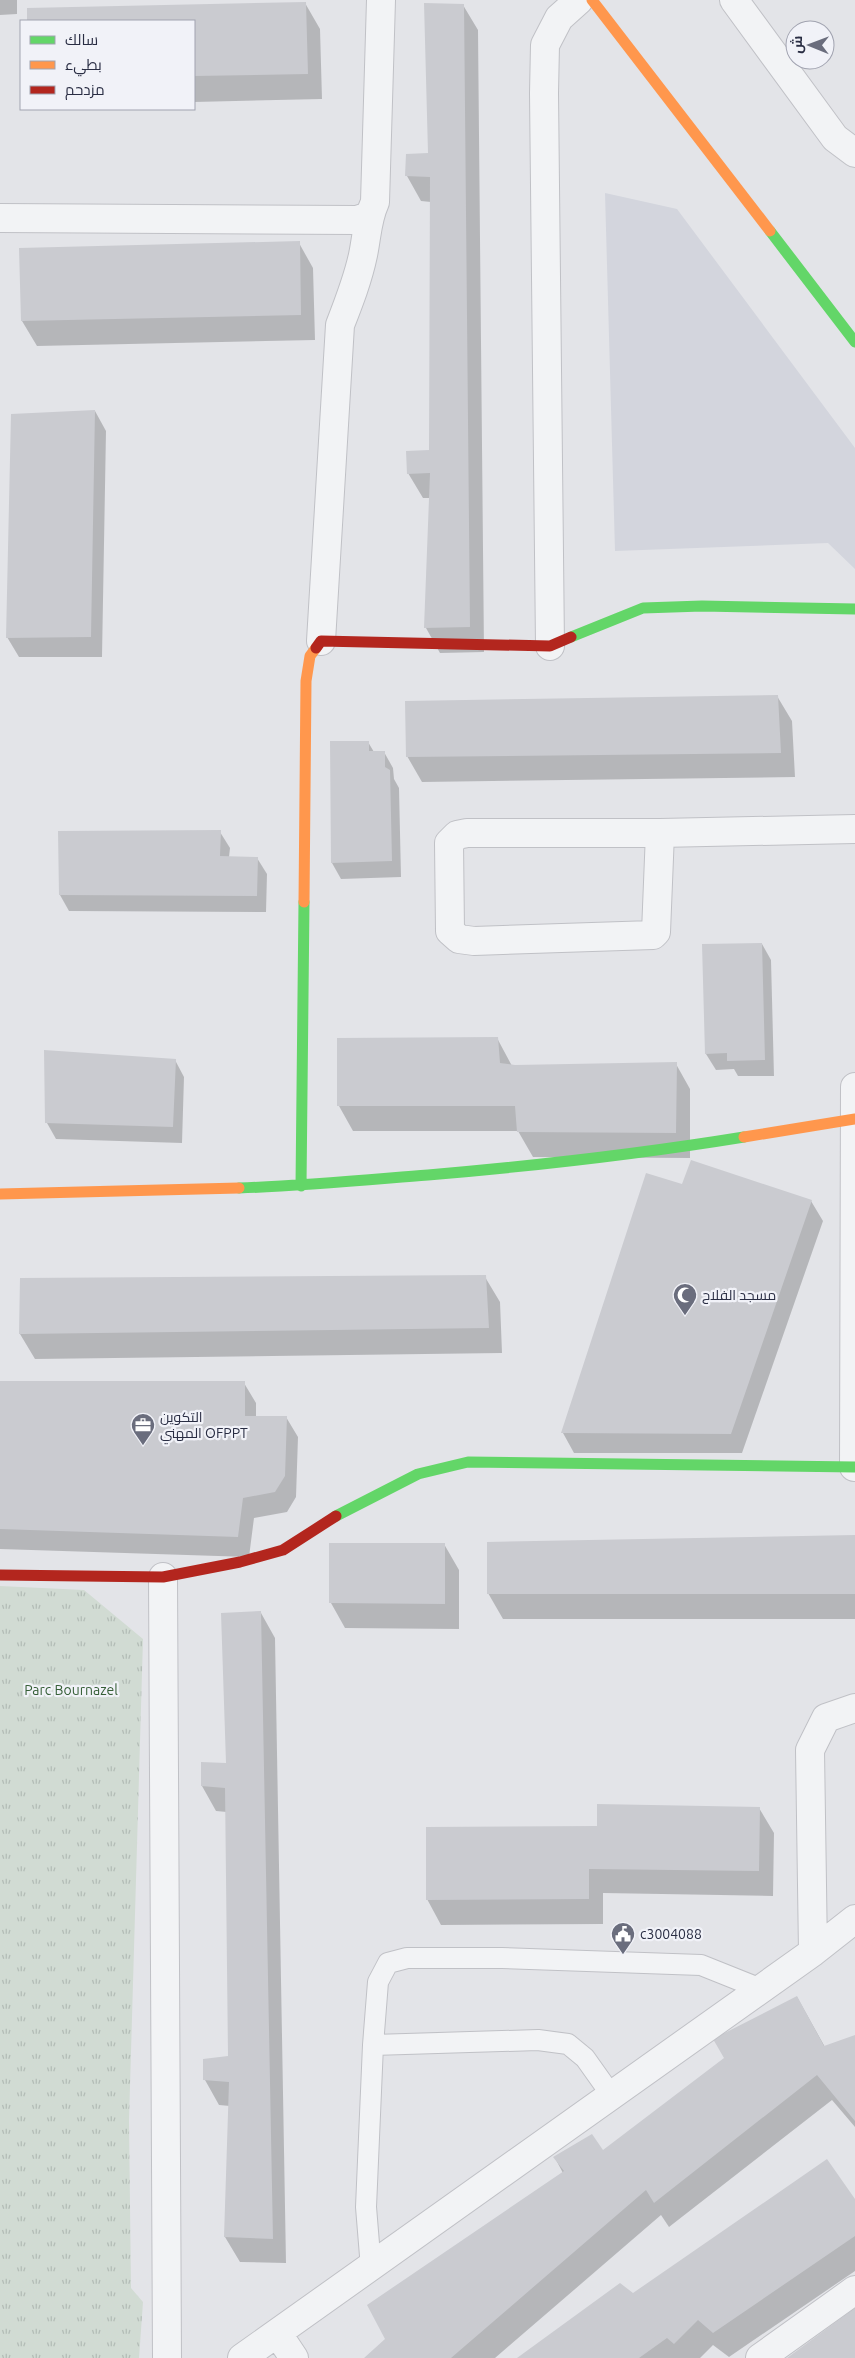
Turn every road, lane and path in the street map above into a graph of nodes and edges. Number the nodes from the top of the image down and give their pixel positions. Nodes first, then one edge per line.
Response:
1 (381, 0) edge
2 (579, 0) edge
3 (592, 0) edge
4 (734, 0) edge
5 (855, 153) edge
6 (369, 216) junction
7 (0, 218) edge
8 (855, 342) edge
9 (855, 609) edge
10 (321, 642) junction
11 (550, 646) junction
12 (855, 829) edge
13 (660, 833) junction
14 (855, 1087) edge
15 (855, 1118) edge
16 (302, 1186) junction
17 (0, 1194) edge
18 (855, 1334) edge
19 (855, 1467) edge
20 (0, 1575) edge
21 (163, 1577) junction
22 (855, 1708) edge
23 (855, 1919) edge
24 (813, 1952) junction
25 (761, 1989) junction
26 (373, 2045) junction
27 (612, 2096) junction
28 (371, 2268) junction
29 (855, 2290) edge
30 (278, 2334) junction
31 (167, 2358) edge
32 (242, 2358) edge
33 (294, 2358) edge
34 (760, 2358) edge

1 - 6 street
2 - 11 street
3 - 8 street
4 - 5 street
6 - 7 street
6 - 10 street
9 - 11 street
10 - 11 street
10 - 16 street
12 - 13 street
13 - 13 street
14 - 15 street
15 - 16 street
15 - 18 street
16 - 17 street
18 - 19 street
19 - 21 street
20 - 21 street
21 - 31 street
22 - 24 street
23 - 24 street
24 - 25 street
25 - 26 lane
25 - 27 street
26 - 27 lane
26 - 28 lane
27 - 28 street
28 - 30 street
29 - 34 street
30 - 32 street
30 - 33 street

